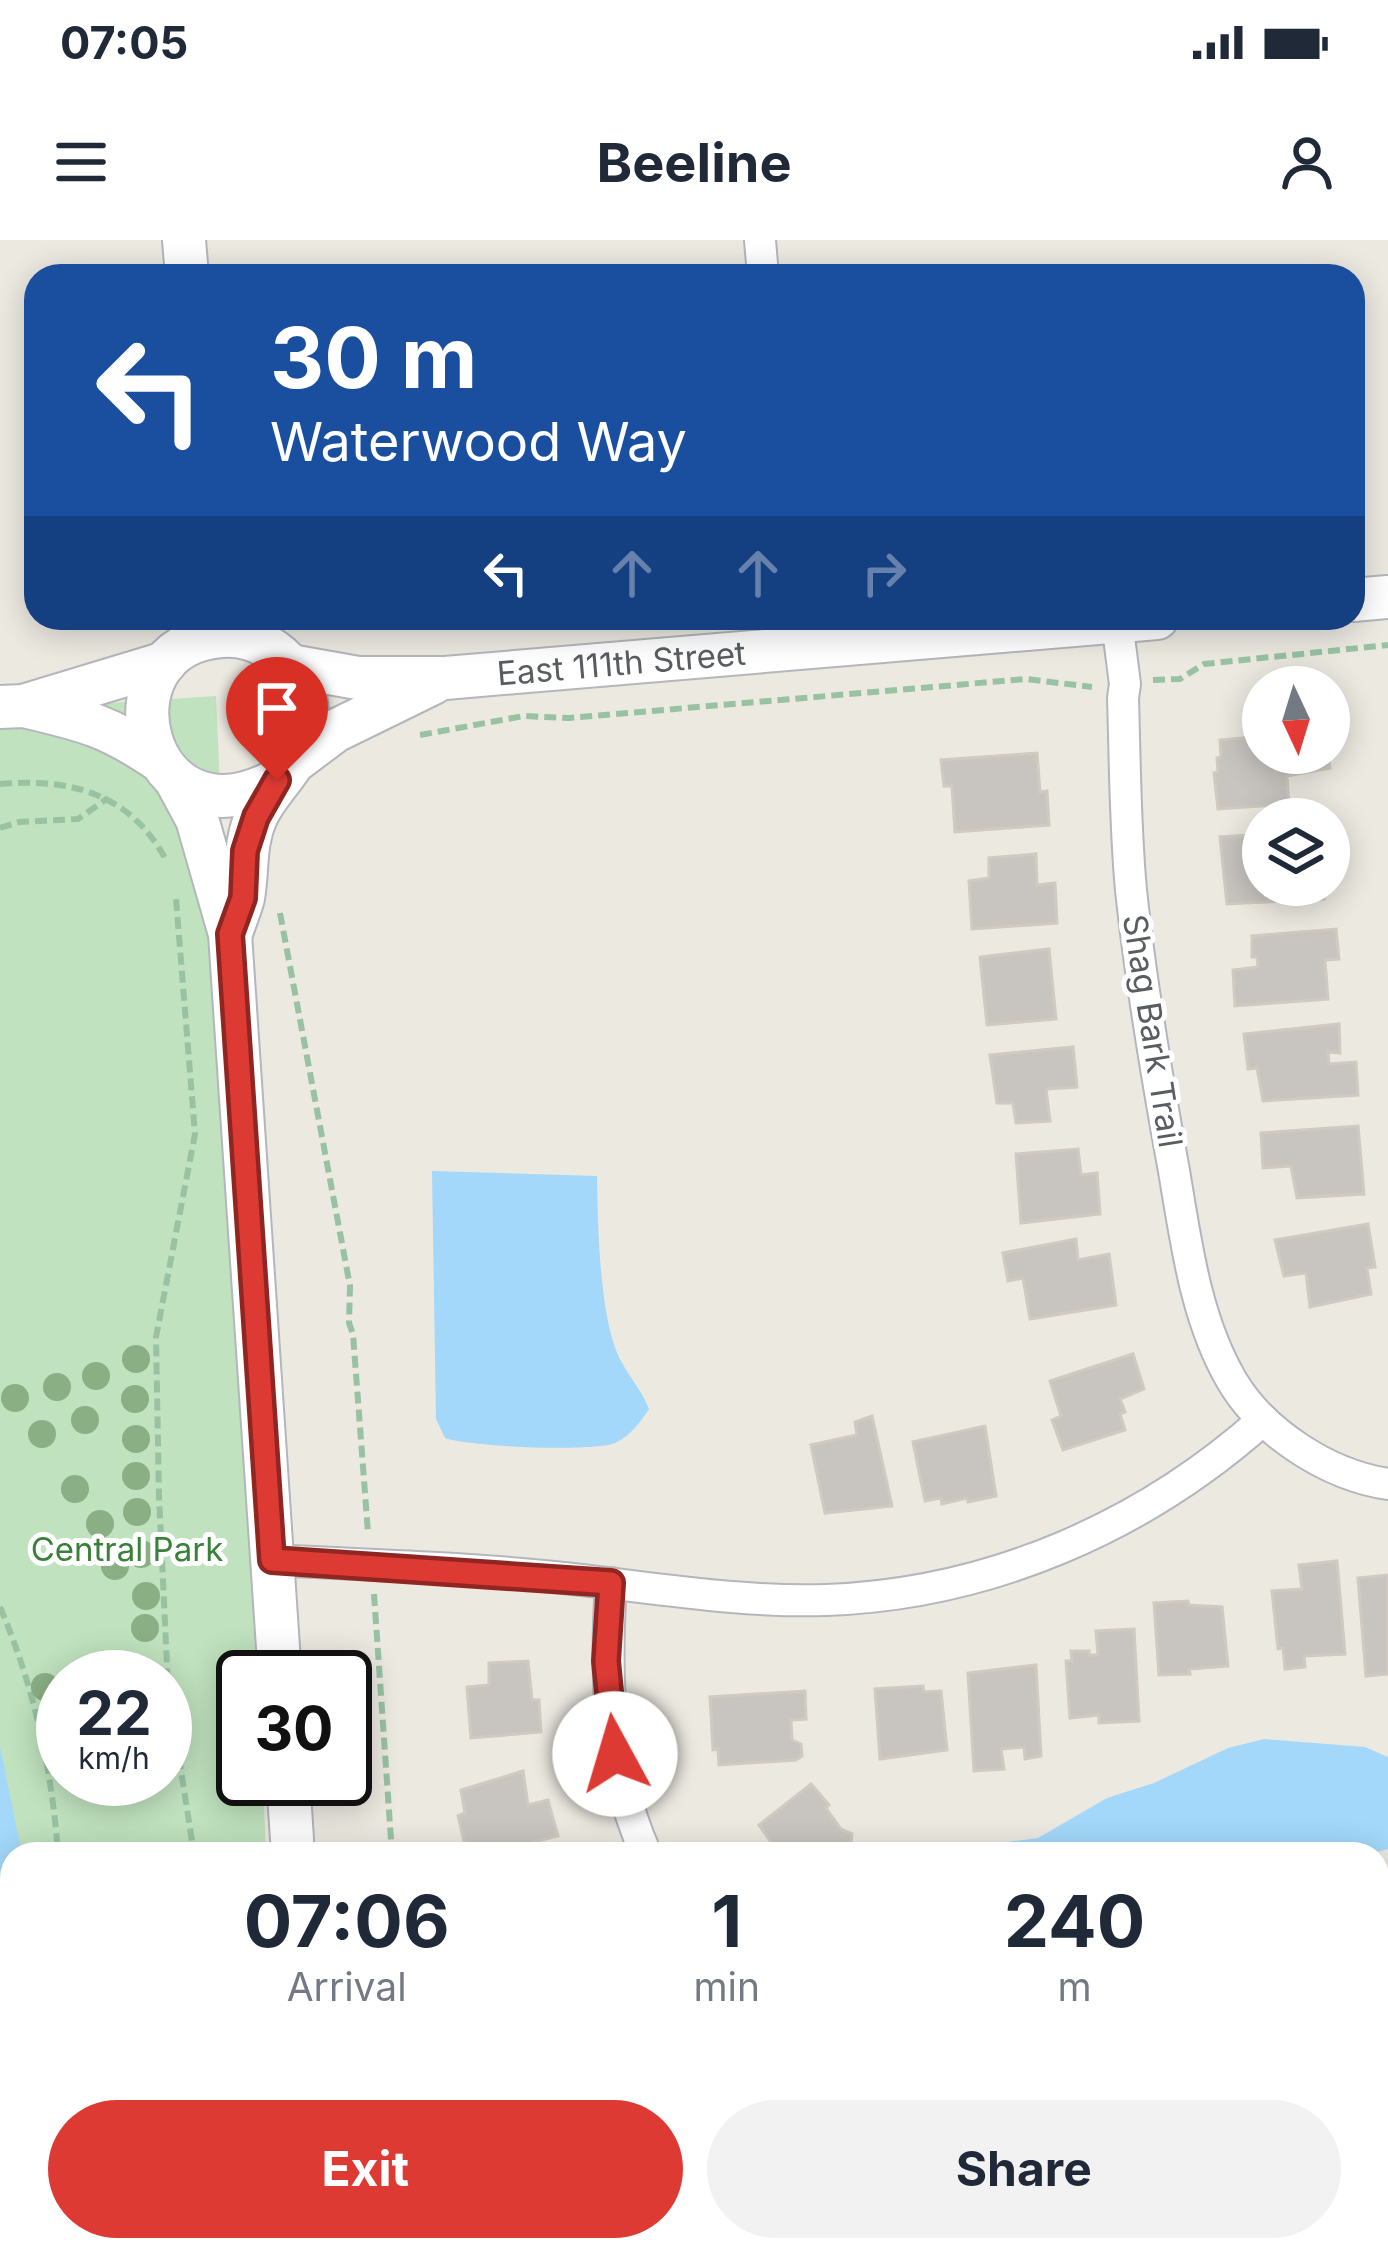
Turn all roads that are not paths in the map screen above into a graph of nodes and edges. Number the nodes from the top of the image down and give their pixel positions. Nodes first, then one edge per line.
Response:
1 (889, 630) edge
2 (1135, 630) edge
3 (790, 634) edge
4 (178, 644) edge
5 (271, 644) edge
6 (445, 678) junction
7 (12, 707) edge
8 (167, 770) junction
9 (286, 770) junction
10 (230, 934) junction
11 (1264, 1420) junction
12 (1388, 1484) edge
13 (272, 1560) junction
14 (611, 1583) junction
15 (278, 1650) edge
16 (290, 1806) edge
17 (292, 1842) edge
18 (642, 1842) edge

1 - 3 main road, East 111th Street
2 - 11 street, Shag Bark Trail
3 - 6 main road, East 111th Street
4 - 5 main road
4 - 7 main road
4 - 8 main road
5 - 6 main road, East 111th Street
5 - 9 main road
6 - 9 main road, East 111th Street
7 - 8 main road
8 - 9 main road
8 - 10 main road
9 - 10 main road
10 - 13 main road
11 - 12 street, Shag Bark Trail
11 - 14 street
13 - 14 street
13 - 15 main road
14 - 18 street
16 - 17 main road

